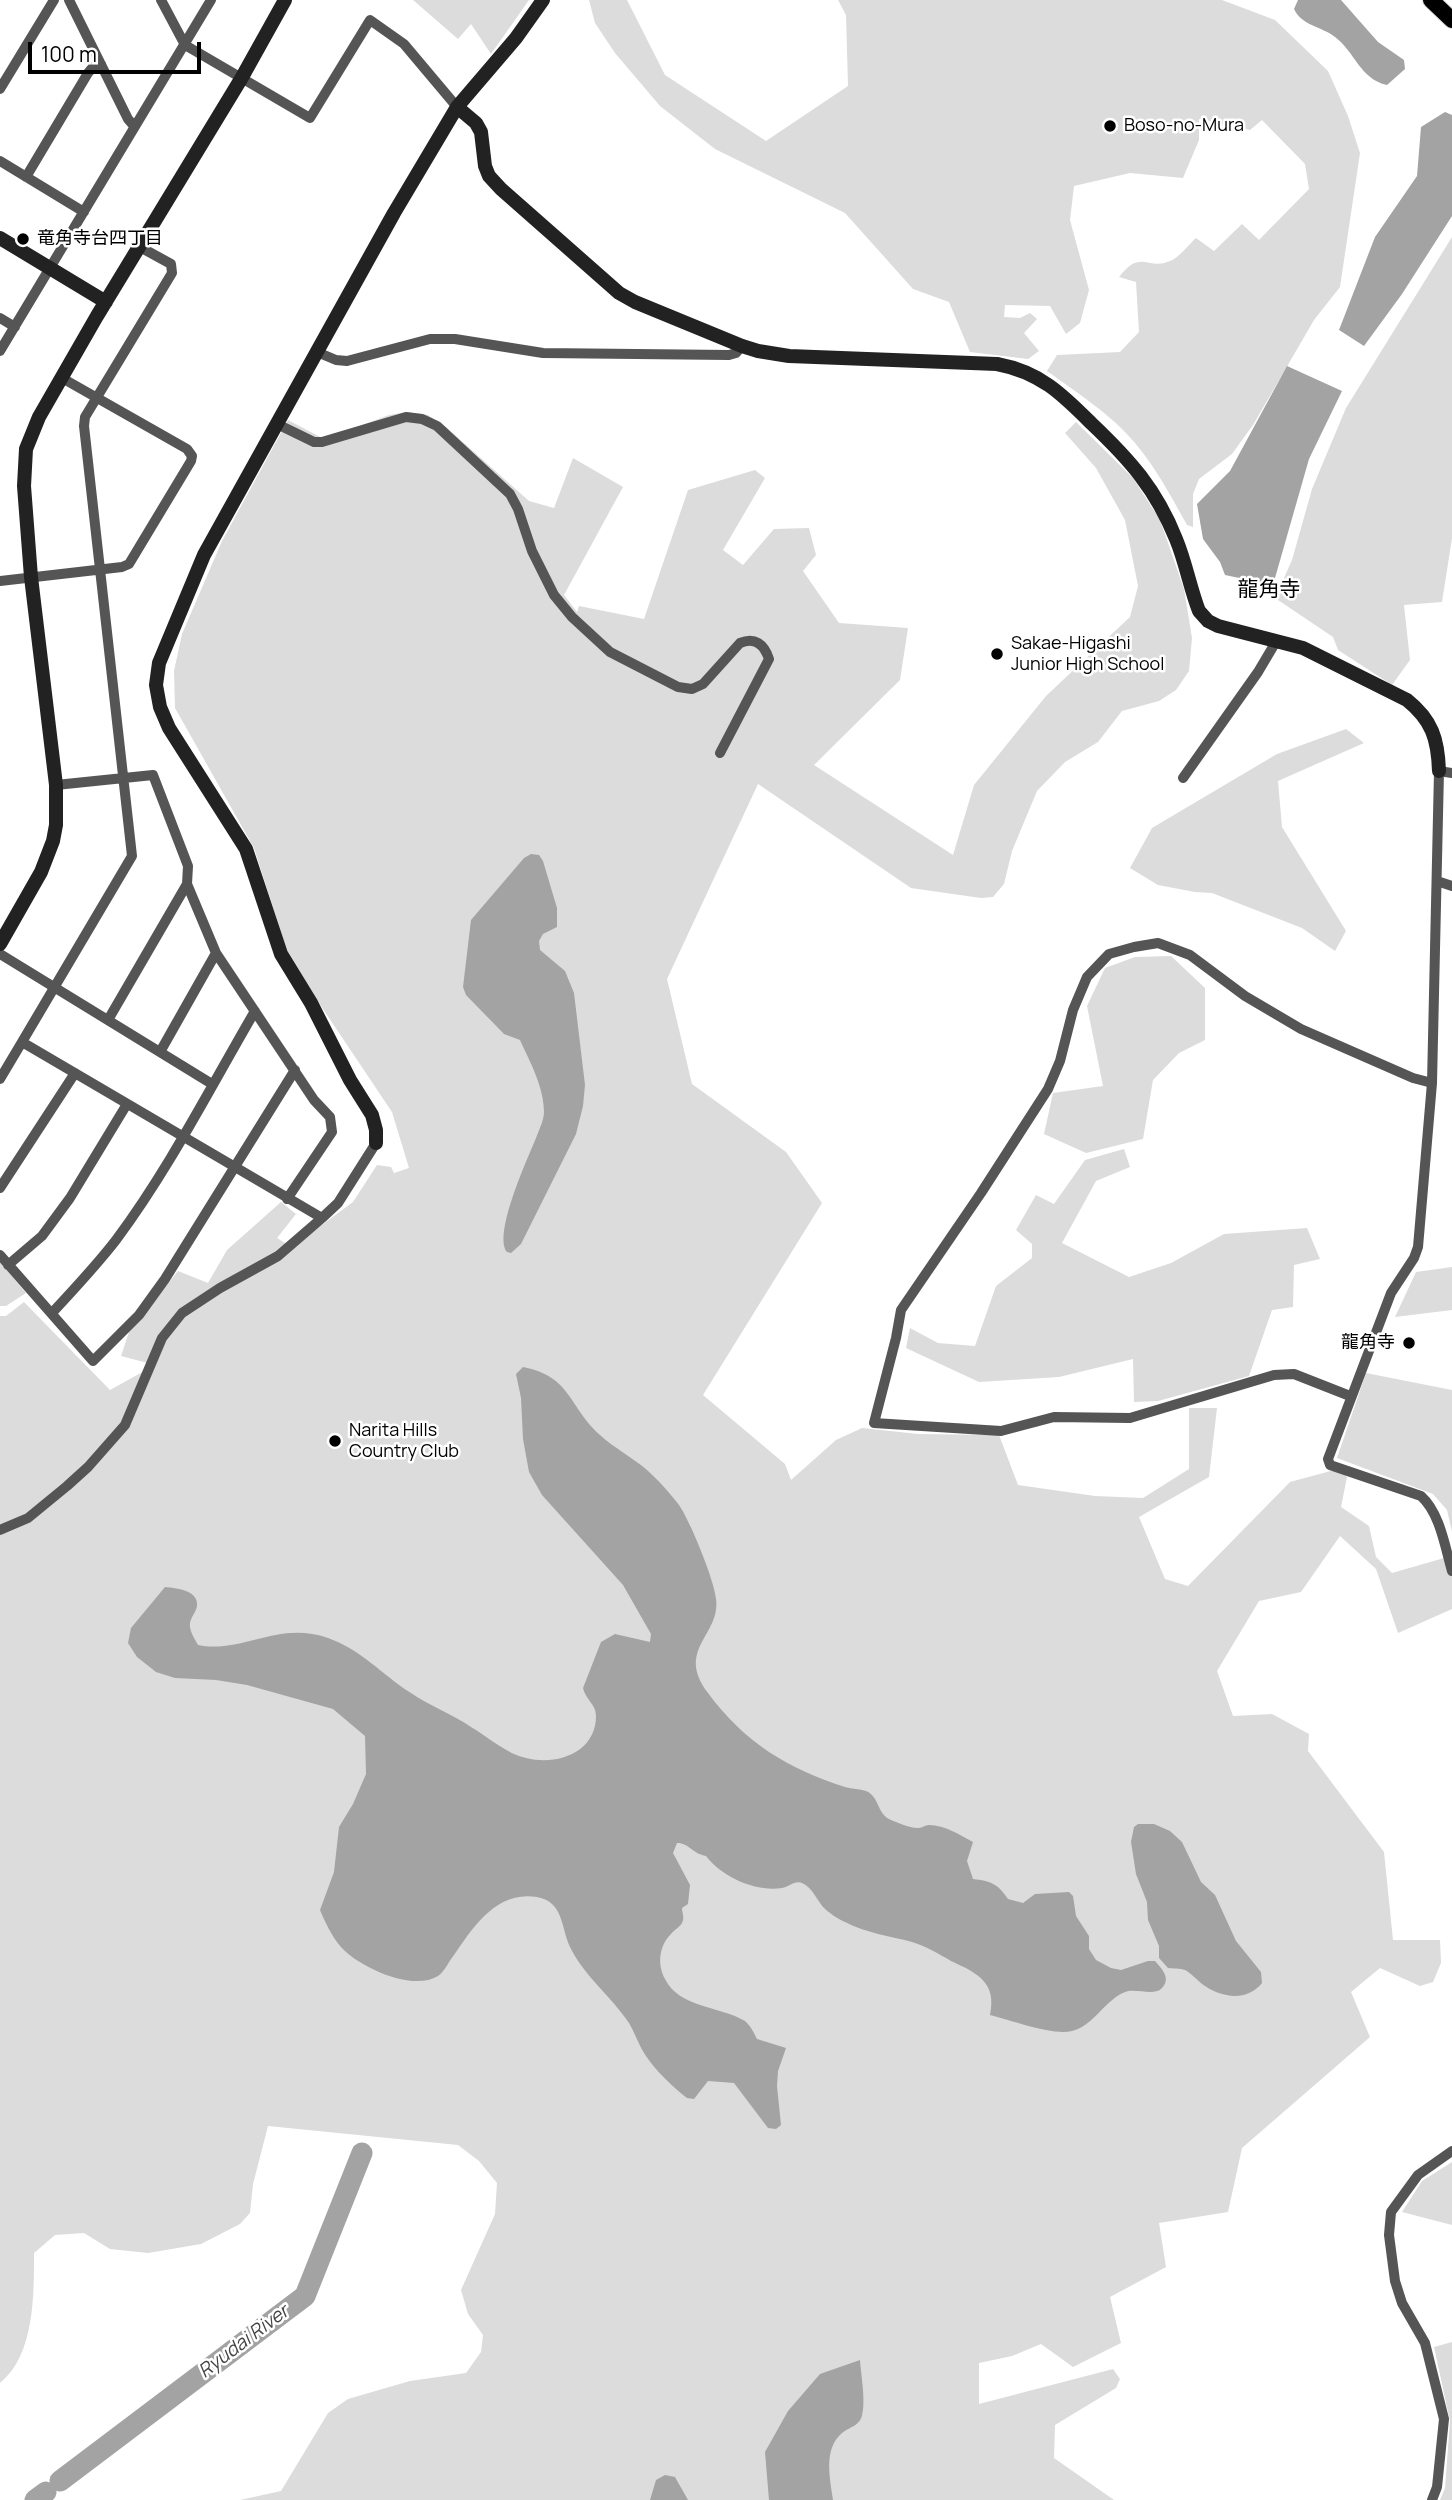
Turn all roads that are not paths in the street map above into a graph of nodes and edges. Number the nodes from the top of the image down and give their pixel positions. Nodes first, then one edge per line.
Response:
1 (54, 0) edge
2 (69, 0) edge
3 (161, 0) edge
4 (211, 0) edge
5 (285, 0) edge
6 (543, 0) edge
7 (1431, 0) edge
8 (1452, 20) edge
9 (185, 45) junction
10 (101, 64) junction
11 (241, 79) junction
12 (0, 89) edge
13 (457, 107) junction
14 (134, 126) junction
15 (0, 161) edge
16 (26, 177) junction
17 (84, 212) junction
18 (0, 238) edge
19 (140, 247) junction
20 (50, 268) junction
21 (106, 302) junction
22 (0, 318) edge
23 (15, 327) junction
24 (742, 346) junction
25 (0, 351) edge
26 (317, 352) junction
27 (62, 378) junction
28 (98, 398) junction
29 (277, 424) junction
30 (101, 570) junction
31 (31, 577) junction
32 (0, 581) edge
33 (1277, 640) junction
34 (720, 754) dead end
35 (1446, 772) edge
36 (124, 778) junction
37 (1183, 778) dead end
38 (56, 785) junction
39 (1437, 881) junction
40 (187, 884) junction
41 (1452, 886) edge
42 (0, 944) edge
43 (216, 953) junction
44 (0, 954) edge
45 (54, 987) junction
46 (255, 1011) junction
47 (108, 1020) junction
48 (22, 1042) junction
49 (160, 1052) junction
50 (295, 1070) junction
51 (75, 1073) junction
52 (0, 1079) edge
53 (1432, 1083) junction
54 (212, 1084) junction
55 (127, 1104) junction
56 (184, 1136) junction
57 (376, 1143) joint
58 (235, 1167) junction
59 (0, 1188) edge
60 (287, 1199) junction
61 (322, 1218) junction
62 (0, 1255) edge
63 (8, 1265) junction
64 (52, 1313) junction
65 (1350, 1396) junction
66 (0, 1530) edge
67 (1452, 1571) edge
68 (1452, 2151) edge
69 (1432, 2500) edge

1 - 12 street
2 - 10 street
3 - 9 street
4 - 9 street
5 - 11 street
6 - 13 street
7 - 8 main road
9 - 11 street
9 - 14 street
10 - 14 street
10 - 16 street
11 - 13 street
11 - 19 street
13 - 24 street
13 - 26 street
14 - 17 street
15 - 16 street
16 - 17 street
17 - 20 street
18 - 20 street
19 - 21 street
19 - 28 street
20 - 21 street
20 - 23 street
21 - 27 street
22 - 23 street
23 - 25 street
24 - 26 street
24 - 33 street
26 - 29 street
27 - 28 street
27 - 31 street
28 - 30 street
28 - 30 street
29 - 34 street
29 - 57 street
30 - 31 street
30 - 36 street
31 - 32 street
31 - 38 street
33 - 35 street
33 - 37 street
35 - 39 street
36 - 38 street
36 - 40 street
36 - 45 street
38 - 42 street
39 - 41 street
39 - 53 street
40 - 43 street
40 - 47 street
43 - 46 street
43 - 49 street
44 - 45 street
45 - 47 street
45 - 48 street
46 - 50 street
46 - 54 street
47 - 49 street
48 - 51 street
48 - 52 street
49 - 54 street
50 - 58 street
50 - 60 street
51 - 55 street
51 - 59 street
53 - 65 street
53 - 65 street
54 - 56 street
55 - 56 street
55 - 63 street
56 - 58 street
56 - 64 street
57 - 61 street
58 - 60 street
58 - 64 street
60 - 61 street
61 - 66 street
62 - 63 street
63 - 64 street
65 - 67 street
68 - 69 street

